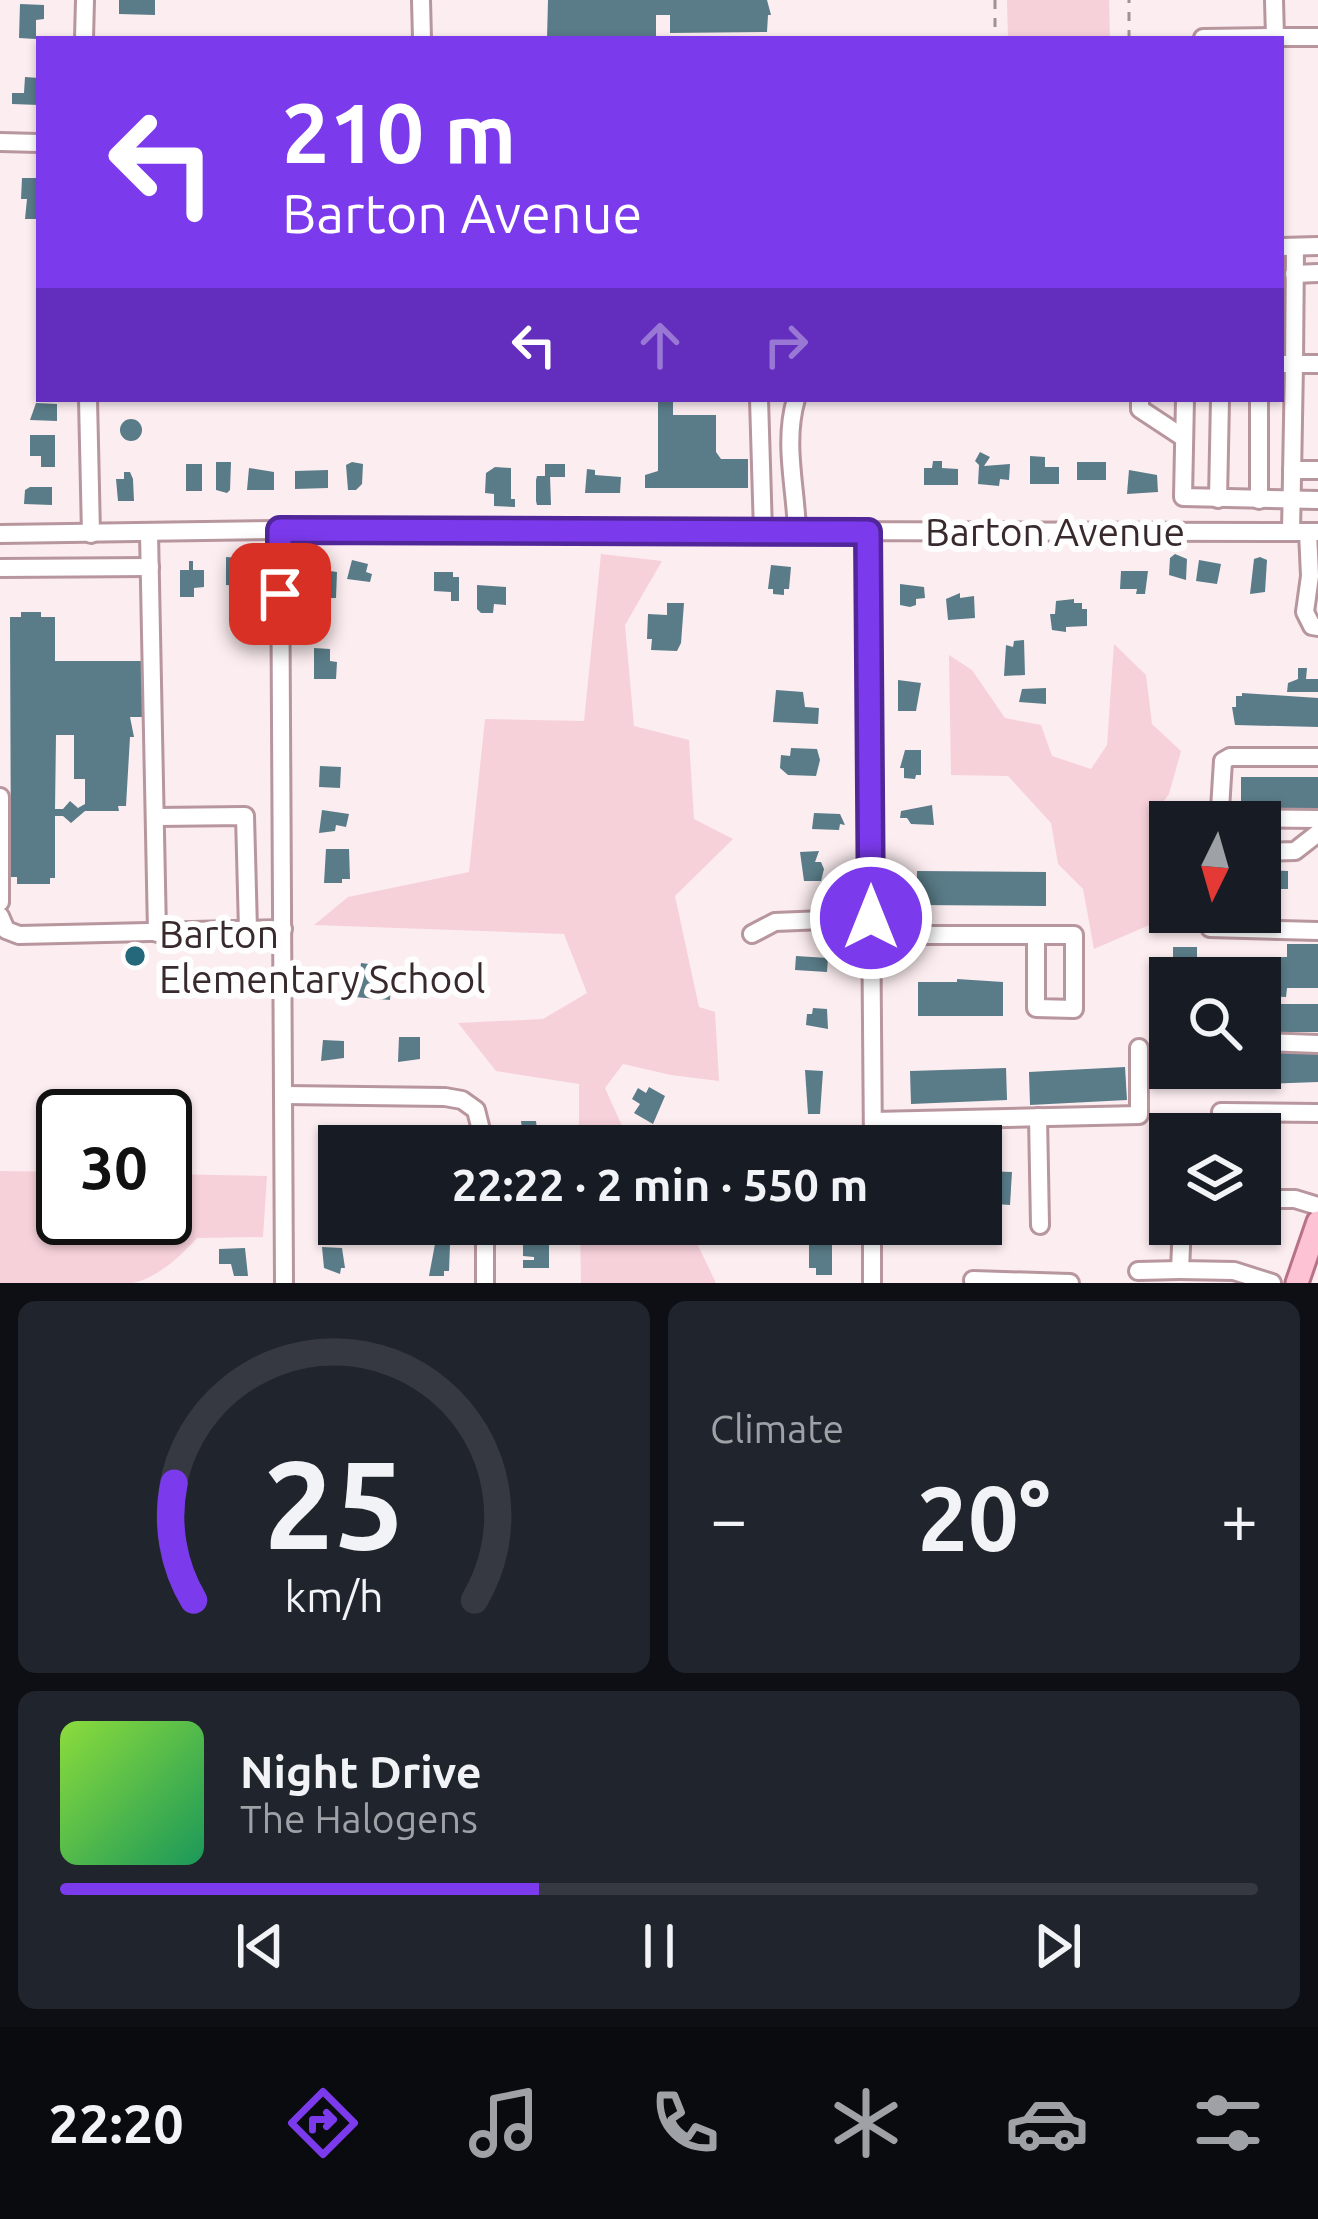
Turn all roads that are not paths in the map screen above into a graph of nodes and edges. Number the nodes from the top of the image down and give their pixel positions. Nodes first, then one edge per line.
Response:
1 (86, 0) edge
2 (421, 0) edge
3 (1274, 0) edge
4 (85, 36) edge
5 (422, 36) edge
6 (1274, 36) edge
7 (1284, 37) edge
8 (1318, 37) edge
9 (0, 142) edge
10 (36, 143) edge
11 (1318, 246) edge
12 (1288, 247) edge
13 (1318, 273) edge
14 (1294, 274) junction
15 (1287, 364) edge
16 (1318, 364) edge
17 (88, 402) edge
18 (759, 402) edge
19 (795, 402) edge
20 (1140, 402) edge
21 (1184, 402) edge
22 (1220, 402) edge
23 (1259, 402) edge
24 (1184, 438) junction
25 (1292, 470) junction
26 (1318, 470) edge
27 (1218, 499) junction
28 (1258, 500) junction
29 (1291, 500) junction
30 (1318, 500) edge
31 (280, 530) junction
32 (763, 532) junction
33 (797, 532) junction
34 (868, 532) junction
35 (1306, 532) edge
36 (148, 533) junction
37 (0, 534) edge
38 (92, 534) junction
39 (150, 567) junction
40 (0, 568) edge
41 (1314, 576) edge
42 (1318, 627) edge
43 (1318, 757) edge
44 (0, 797) edge
45 (156, 817) junction
46 (1318, 819) edge
47 (1318, 833) edge
48 (1281, 851) edge
49 (0, 902) edge
50 (0, 916) edge
51 (871, 926) junction
52 (283, 929) junction
53 (248, 930) junction
54 (1281, 931) edge
55 (1318, 932) edge
56 (157, 933) junction
57 (752, 934) dead end
58 (1036, 935) junction
59 (1281, 1043) edge
60 (1318, 1044) edge
61 (1139, 1048) dead end
62 (284, 1095) junction
63 (1221, 1112) dead end
64 (1318, 1113) edge
65 (1038, 1118) junction
66 (873, 1121) junction
67 (480, 1125) edge
68 (873, 1125) edge
69 (1281, 1199) edge
70 (1318, 1206) edge
71 (1040, 1225) dead end
72 (1316, 1230) edge
73 (485, 1245) edge
74 (872, 1245) edge
75 (1181, 1245) edge
76 (1138, 1270) dead end
77 (1180, 1270) junction
78 (973, 1280) edge
79 (284, 1283) edge
80 (485, 1283) edge
81 (872, 1283) edge
82 (1070, 1283) edge
83 (1272, 1283) edge
84 (1297, 1283) edge

1 - 4 street
2 - 5 street
3 - 6 street
7 - 8 street
9 - 10 street
11 - 12 street
12 - 14 street
13 - 14 street
14 - 15 street
15 - 16 street
15 - 25 street
17 - 38 street
18 - 32 street
19 - 33 street
20 - 24 street
21 - 24 street
22 - 27 street
23 - 28 street
24 - 27 street
25 - 26 street
25 - 29 street
27 - 28 street
28 - 29 street
29 - 30 street
29 - 35 street
31 - 32 street, Barton Avenue
31 - 36 street, Barton Avenue
31 - 52 street
32 - 33 street, Barton Avenue
33 - 34 street, Barton Avenue
34 - 35 street, Barton Avenue
34 - 51 street
35 - 41 street
36 - 38 street, Barton Avenue
36 - 39 street
37 - 38 street, Barton Avenue
39 - 40 street
39 - 45 street
41 - 42 street
43 - 46 street
44 - 49 street
45 - 53 street
45 - 56 street
47 - 48 street
50 - 56 street
51 - 57 street
51 - 58 street
51 - 66 street
52 - 53 street
52 - 62 street
53 - 56 street
54 - 55 street
58 - 58 street
59 - 60 street
61 - 65 street
62 - 67 street
62 - 79 street
63 - 64 street
65 - 66 street
65 - 71 street
66 - 68 street
69 - 70 street
72 - 84 main road
73 - 80 street
74 - 81 street
75 - 77 street
76 - 77 street
77 - 83 street
78 - 82 street

